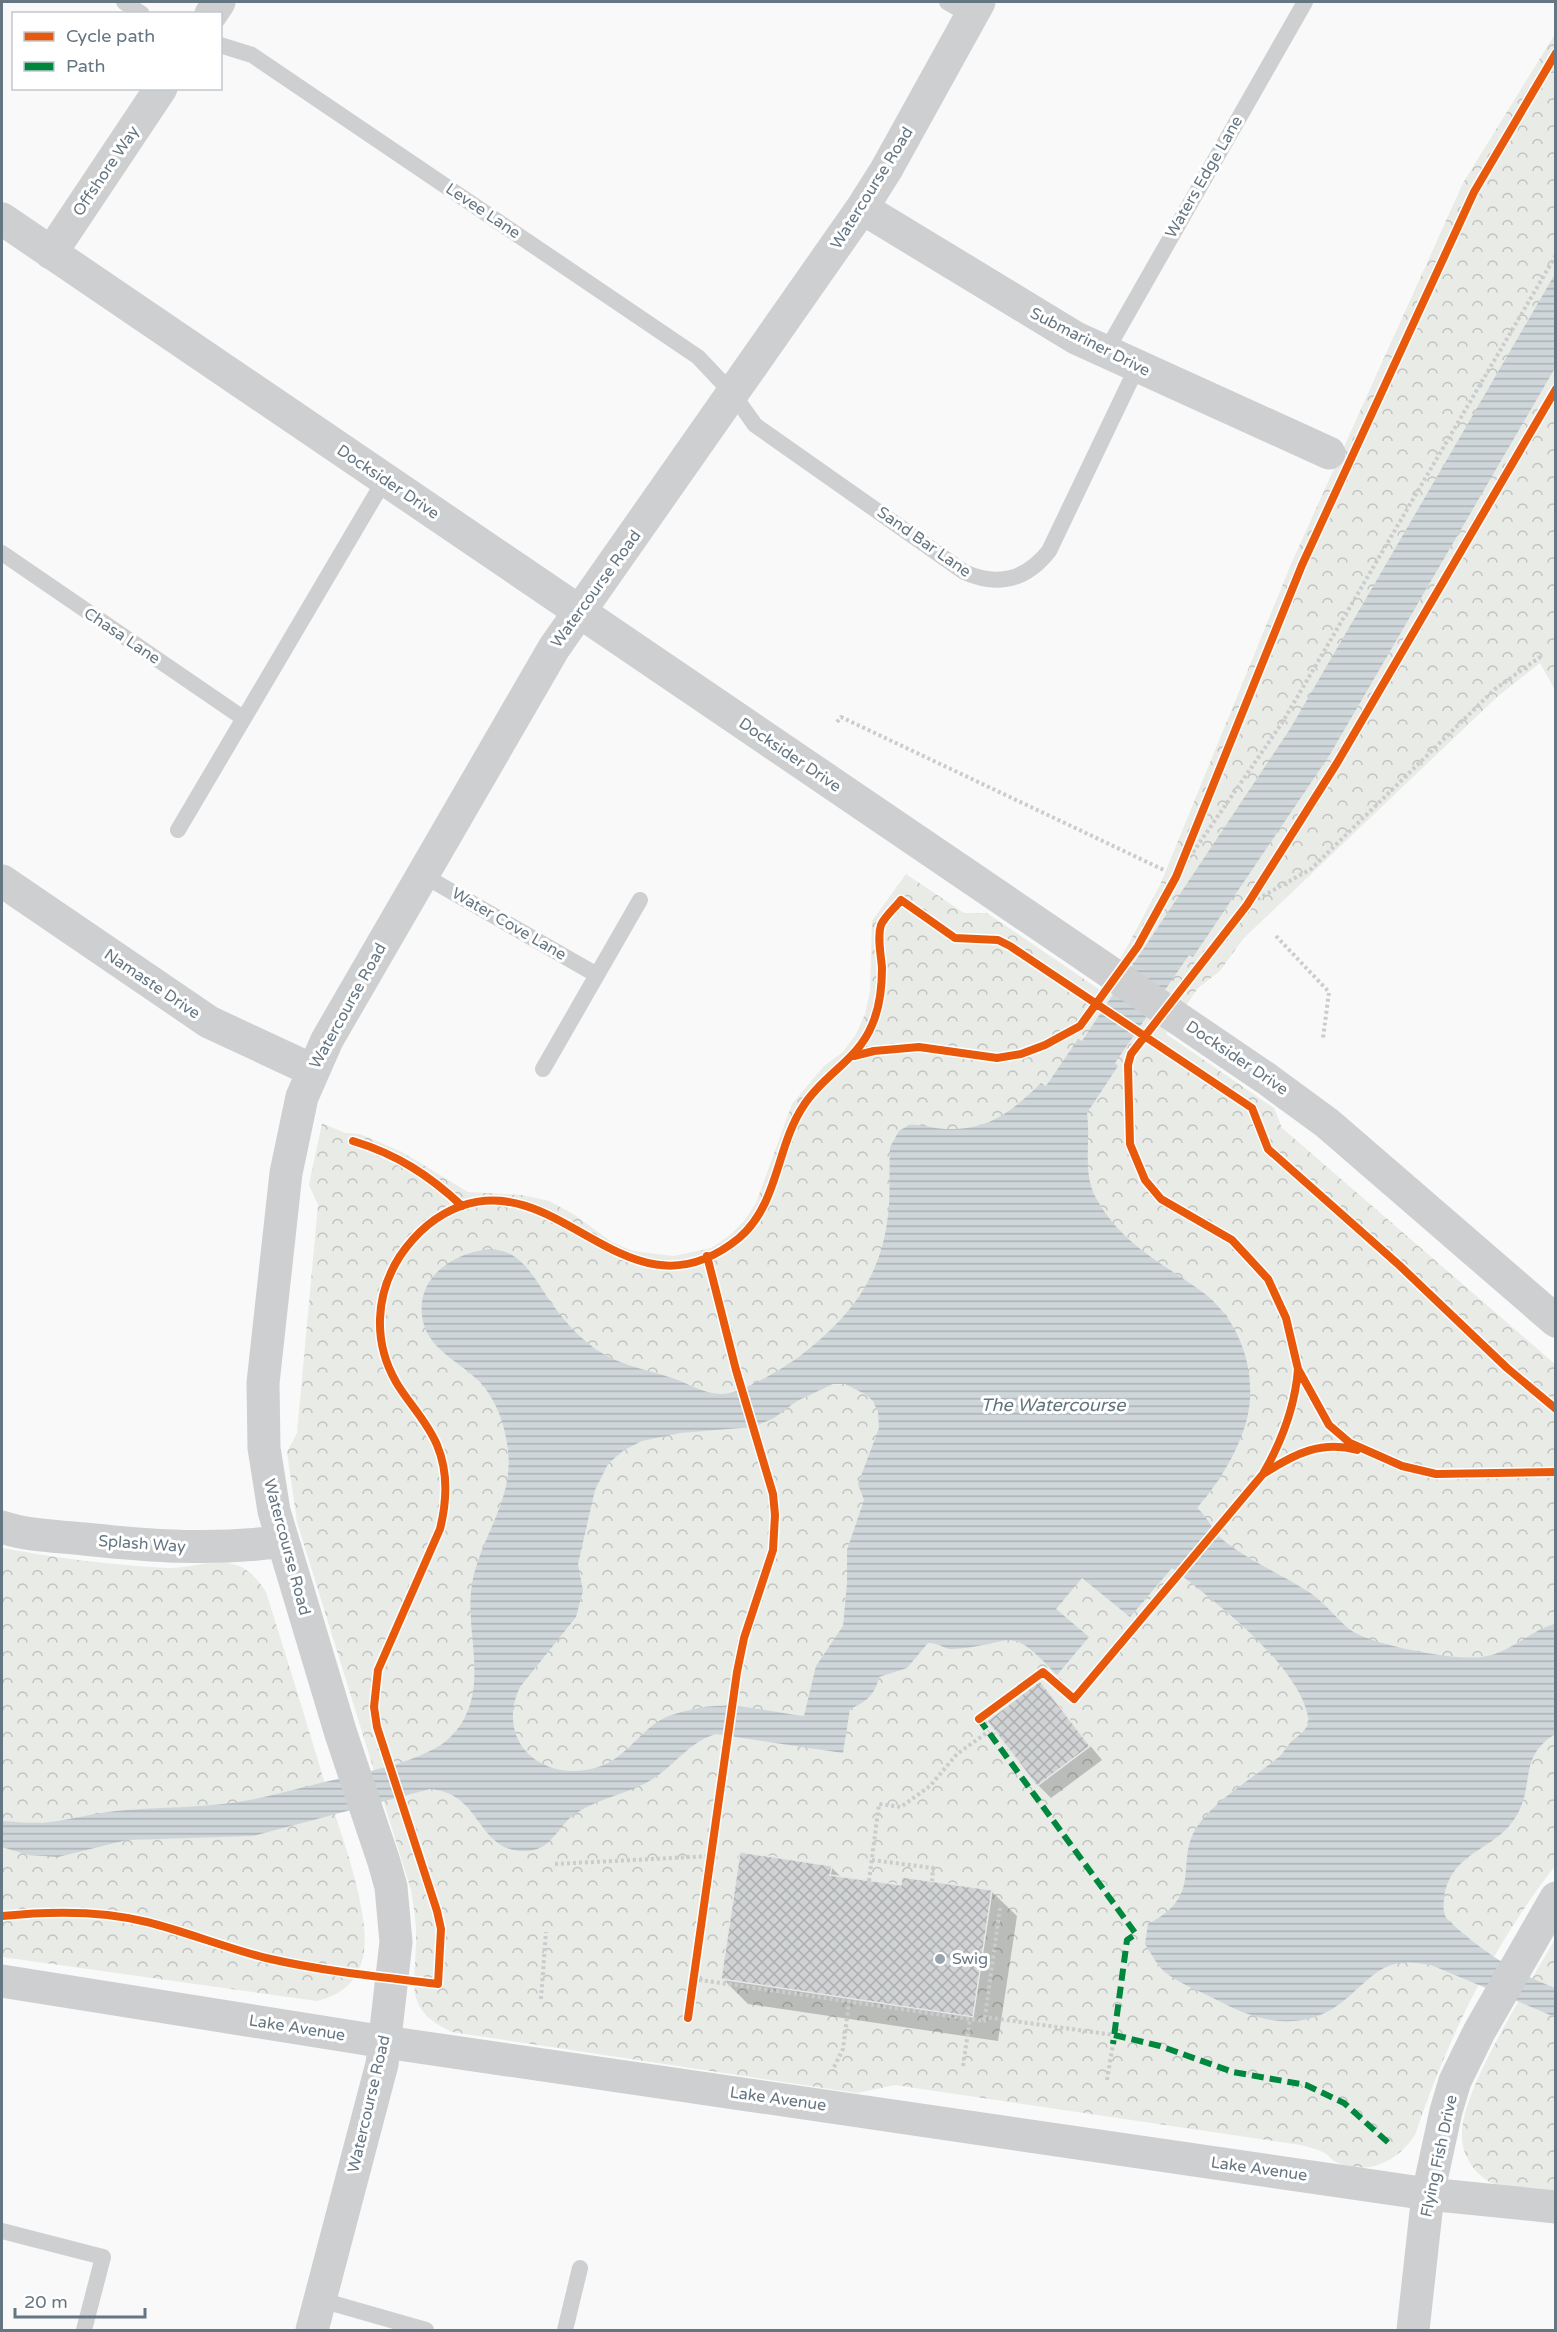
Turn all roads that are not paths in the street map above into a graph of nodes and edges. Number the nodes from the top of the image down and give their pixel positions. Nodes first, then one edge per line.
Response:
1 (124, 2) edge
2 (1305, 2) edge
3 (966, 6) edge
4 (138, 12) edge
5 (222, 46) edge
6 (160, 90) edge
7 (862, 208) junction
8 (2, 219) edge
9 (51, 253) junction
10 (1105, 353) junction
11 (1137, 367) junction
12 (733, 394) junction
13 (1329, 453) dead end
14 (384, 479) junction
15 (2, 553) edge
16 (580, 612) junction
17 (243, 718) junction
18 (178, 830) dead end
19 (421, 874) junction
20 (2, 881) edge
21 (640, 900) dead end
22 (597, 975) junction
23 (543, 1069) dead end
24 (312, 1070) junction
25 (1556, 1321) edge
26 (2, 1527) edge
27 (283, 1541) junction
28 (1556, 1898) edge
29 (2, 1981) edge
30 (385, 2042) junction
31 (1428, 2194) junction
32 (1556, 2207) edge
33 (2, 2231) edge
34 (580, 2268) dead end
35 (316, 2315) edge
36 (84, 2331) edge
37 (426, 2331) edge
38 (564, 2331) edge
39 (1413, 2331) edge

1 - 4 lane
2 - 10 lane, Waters Edge Lane
3 - 7 street, Watercourse Road
5 - 12 lane, Levee Lane
6 - 9 street, Offshore Way
7 - 10 street, Submariner Drive
7 - 12 street, Watercourse Road
8 - 9 street, Docksider Drive
9 - 14 street, Docksider Drive
10 - 11 street, Submariner Drive
11 - 12 lane, Sand Bar Lane
11 - 13 street, Submariner Drive
12 - 16 street, Watercourse Road
14 - 16 street, Docksider Drive
14 - 17 lane
15 - 17 lane, Chasa Lane
16 - 19 street, Watercourse Road
16 - 25 street, Docksider Drive
17 - 18 lane
19 - 22 lane, Water Cove Lane
19 - 24 street, Watercourse Road
20 - 24 street, Namaste Drive
21 - 22 lane
22 - 23 lane
24 - 27 street, Watercourse Road
26 - 27 street, Splash Way
27 - 30 street, Watercourse Road
28 - 31 street, Flying Fish Drive
29 - 30 street, Lake Avenue
30 - 31 street, Lake Avenue
30 - 35 street, Watercourse Road
31 - 32 street, Lake Avenue
31 - 39 street, Flying Fish Drive
33 - 36 lane
34 - 38 lane
35 - 37 lane

